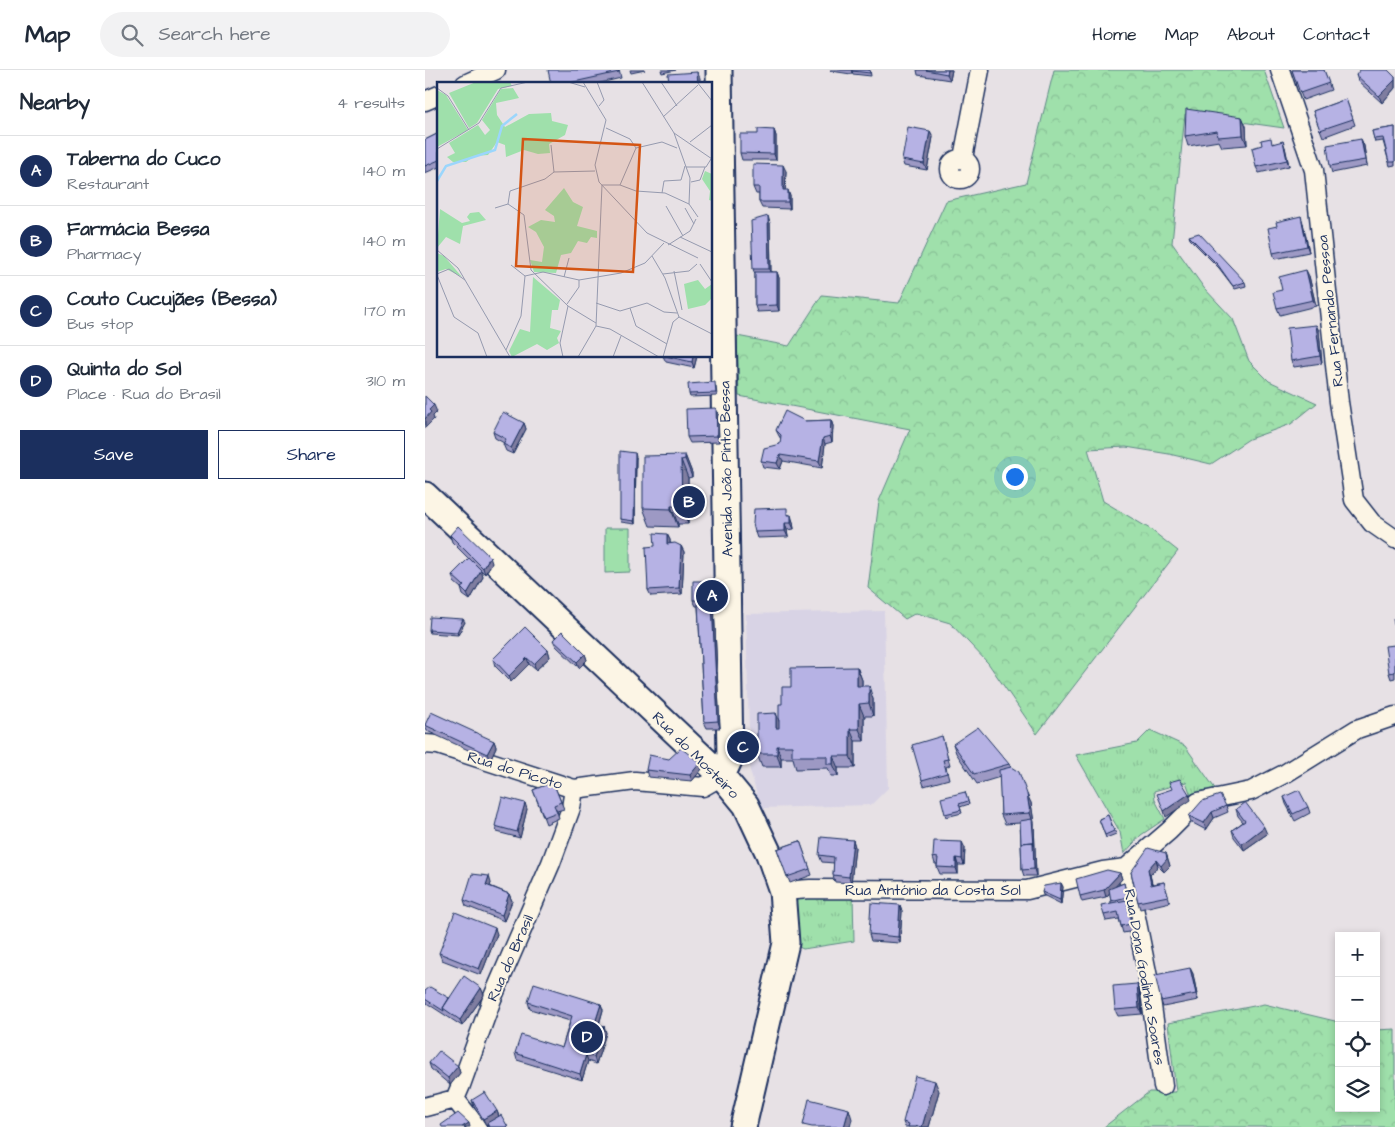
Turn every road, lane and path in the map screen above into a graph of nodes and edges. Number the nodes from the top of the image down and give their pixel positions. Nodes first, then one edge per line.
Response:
1 (496, 70) edge
2 (719, 70) edge
3 (980, 70) edge
4 (1280, 70) edge
5 (469, 82) edge
6 (437, 96) edge
7 (425, 101) edge
8 (963, 158) dead end
9 (425, 495) edge
10 (1395, 538) edge
11 (1395, 716) edge
12 (425, 744) edge
13 (722, 776) junction
14 (574, 788) junction
15 (1127, 868) junction
16 (782, 891) junction
17 (1163, 1086) dead end
18 (455, 1099) junction
19 (425, 1107) edge
20 (477, 1127) edge
21 (743, 1127) edge

1 - 5 street
2 - 13 main road, Avenida João Pinto Bessa
3 - 8 street
4 - 10 street, Rua Fernando Pessoa
6 - 7 street
9 - 13 main road, Rua do Mosteiro
11 - 15 street
12 - 14 street, Rua do Picoto
13 - 14 street, Rua do Picoto
13 - 16 main road, Rua do Mosteiro
14 - 18 street, Rua do Brasil
15 - 16 street, Rua António da Costa Sol
15 - 17 street, Rua Dona Godinha Soares
16 - 21 main road, Rua do Mosteiro
18 - 19 street
18 - 20 street

